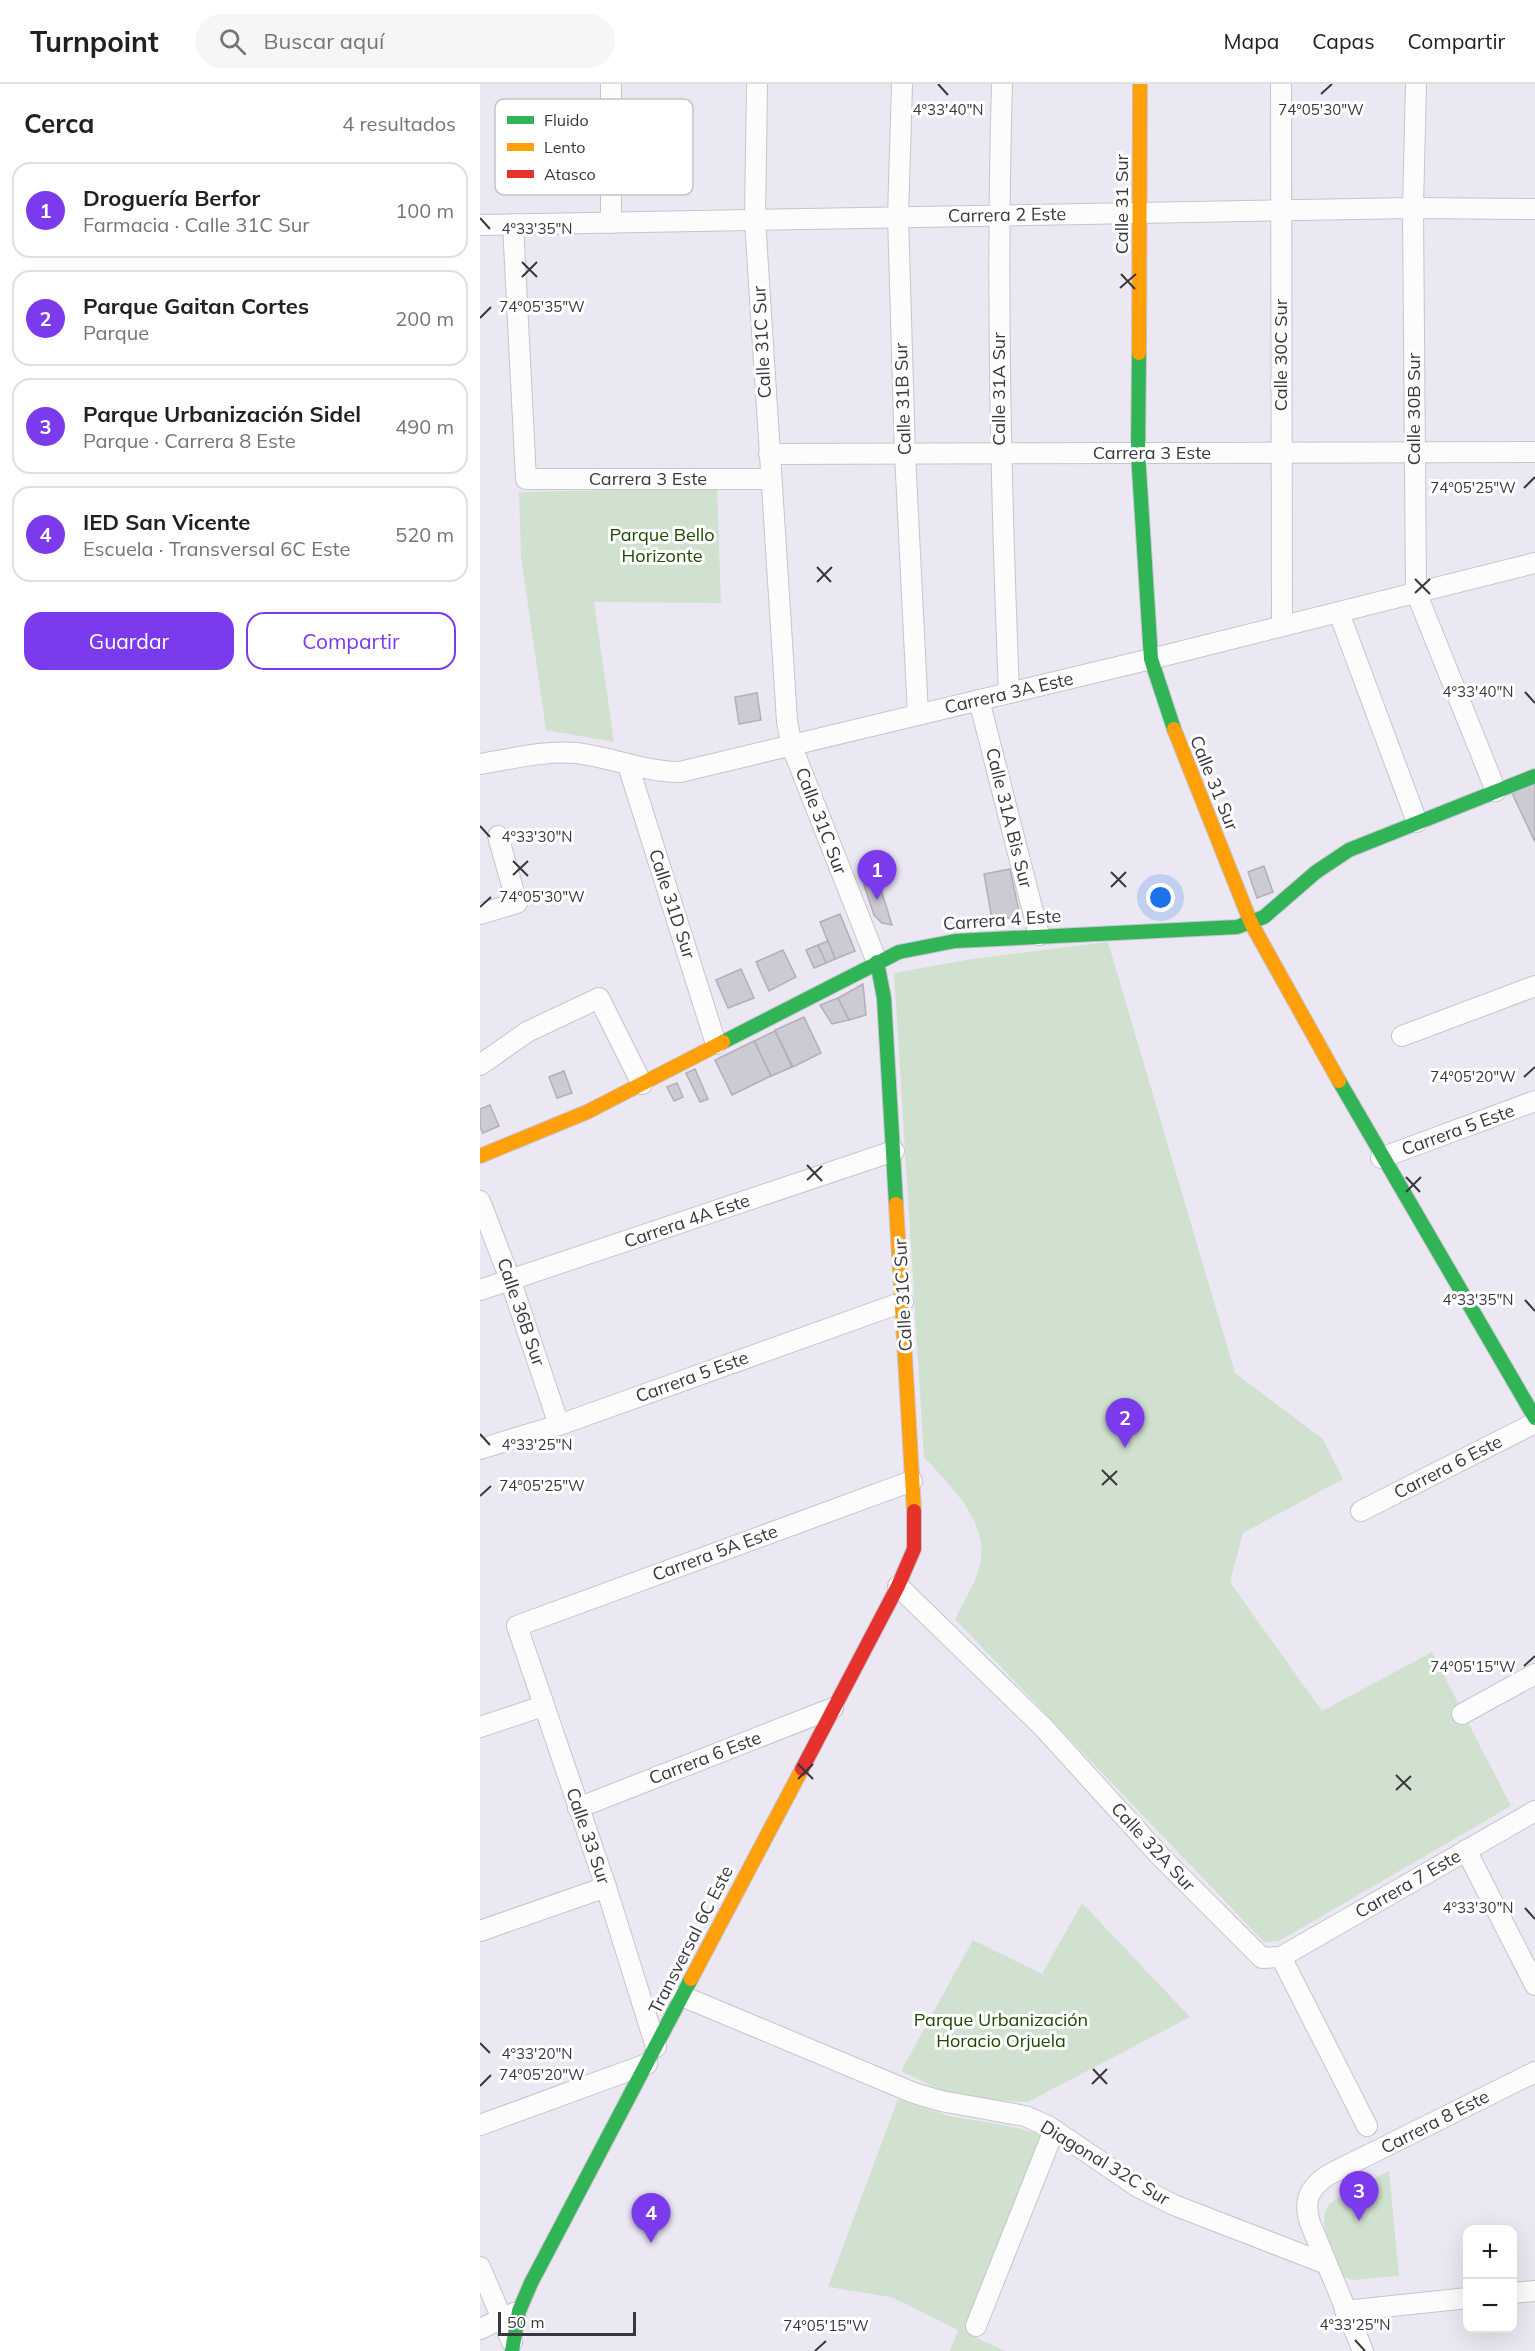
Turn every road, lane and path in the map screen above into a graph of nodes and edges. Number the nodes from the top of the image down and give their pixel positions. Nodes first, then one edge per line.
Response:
1 (611, 84) edge
2 (757, 84) edge
3 (902, 84) edge
4 (1002, 84) edge
5 (1140, 84) edge
6 (1281, 84) edge
7 (1416, 84) edge
8 (611, 99) edge
9 (612, 195) edge
10 (1413, 208) junction
11 (1535, 208) edge
12 (1281, 210) junction
13 (1141, 213) junction
14 (998, 215) junction
15 (897, 217) junction
16 (755, 220) junction
17 (612, 223) junction
18 (480, 225) edge
19 (513, 225) junction
20 (1414, 452) junction
21 (1535, 452) edge
22 (904, 453) junction
23 (1000, 453) junction
24 (1138, 453) junction
25 (1281, 453) junction
26 (769, 454) junction
27 (770, 479) junction
28 (1535, 563) edge
29 (1416, 592) junction
30 (1340, 613) junction
31 (1282, 626) junction
32 (1151, 659) junction
33 (1009, 693) junction
34 (979, 700) junction
35 (918, 714) junction
36 (792, 747) junction
37 (480, 764) edge
38 (628, 765) junction
39 (1535, 776) edge
40 (1496, 791) junction
41 (1417, 822) junction
42 (498, 836) dead end
43 (480, 915) edge
44 (1251, 923) junction
45 (1039, 935) junction
46 (877, 962) junction
47 (1535, 986) edge
48 (1402, 1036) dead end
49 (716, 1044) junction
50 (480, 1065) edge
51 (642, 1084) junction
52 (1534, 1105) edge
53 (894, 1151) junction
54 (480, 1156) edge
55 (1381, 1158) junction
56 (480, 1201) edge
57 (512, 1282) junction
58 (480, 1290) edge
59 (903, 1302) junction
60 (1535, 1418) edge
61 (1535, 1423) edge
62 (559, 1425) junction
63 (480, 1449) edge
64 (912, 1481) junction
65 (1361, 1511) dead end
66 (898, 1586) junction
67 (517, 1626) joint
68 (1535, 1674) edge
69 (543, 1706) junction
70 (833, 1708) junction
71 (1462, 1714) dead end
72 (480, 1727) edge
73 (578, 1808) junction
74 (1535, 1810) edge
75 (1466, 1851) junction
76 (606, 1887) junction
77 (480, 1931) edge
78 (1281, 1957) junction
79 (1535, 1985) edge
80 (682, 1996) junction
81 (651, 2056) junction
82 (1535, 2072) edge
83 (480, 2125) edge
84 (1367, 2126) dead end
85 (1054, 2130) junction
86 (1324, 2263) junction
87 (480, 2267) edge
88 (1535, 2291) edge
89 (1517, 2293) edge
90 (1463, 2298) edge
91 (1345, 2311) junction
92 (511, 2314) junction
93 (976, 2326) dead end
94 (480, 2329) edge
95 (513, 2347) edge
96 (1363, 2351) edge

1 - 8 street
2 - 16 street, Calle 31C Sur
3 - 15 street, Calle 31B Sur
4 - 14 street, Calle 31A Sur
5 - 13 street, Calle 31 Sur
6 - 12 street, Calle 30C Sur
7 - 10 street, Calle 30B Sur
9 - 17 street
10 - 11 street, Carrera 2 Este
10 - 12 street, Carrera 2 Este
10 - 20 street, Calle 30B Sur
12 - 13 street, Carrera 2 Este
12 - 25 street, Calle 30C Sur
13 - 14 street, Carrera 2 Este
13 - 24 street, Calle 31 Sur
14 - 15 street, Carrera 2 Este
14 - 23 street, Calle 31A Sur
15 - 16 street, Carrera 2 Este
15 - 22 street, Calle 31B Sur
16 - 17 street, Carrera 2 Este
16 - 26 street, Calle 31C Sur
17 - 19 street, Carrera 2 Este
18 - 19 street, Carrera 2 Este
19 - 27 street, Carrera 3 Este
20 - 21 street, Carrera 3 Este
20 - 25 street, Carrera 3 Este
20 - 29 street, Calle 30B Sur
22 - 23 street, Carrera 3 Este
22 - 26 street, Carrera 3 Este
22 - 35 street, Calle 31B Sur
23 - 24 street, Carrera 3 Este
23 - 33 street, Calle 31A Sur
24 - 25 street, Carrera 3 Este
24 - 32 street, Calle 31 Sur
25 - 31 street, Calle 30C Sur
26 - 27 street, Calle 31C Sur
27 - 36 street, Calle 31C Sur
28 - 29 street, Carrera 3A Este
29 - 30 street, Carrera 3A Este
29 - 40 street, Calle 30B Sur
30 - 31 street, Carrera 3A Este
30 - 41 street
31 - 32 street, Carrera 3A Este
32 - 33 street, Carrera 3A Este
32 - 44 street, Calle 31 Sur
33 - 34 street, Carrera 3A Este
34 - 35 street, Carrera 3A Este
34 - 45 street, Calle 31A Bis Sur
35 - 36 street, Carrera 3A Este
36 - 38 street, Carrera 3A Este
36 - 46 street, Calle 31C Sur
37 - 38 street, Carrera 3A Este
38 - 49 street, Calle 31D Sur
39 - 40 street, Carrera 4 Este
40 - 41 street, Carrera 4 Este
41 - 44 street, Carrera 4 Este
42 - 43 street
44 - 45 street, Carrera 4 Este
44 - 55 street, Calle 31 Sur
45 - 46 street, Carrera 4 Este
46 - 49 street, Carrera 4 Este
46 - 53 street, Calle 31C Sur
47 - 48 street
49 - 51 street, Carrera 4 Este
50 - 51 street
51 - 54 street, Carrera 4 Este
52 - 55 street, Carrera 5 Este
53 - 57 street, Carrera 4A Este
53 - 59 street, Calle 31C Sur
55 - 60 street, Calle 31 Sur
56 - 57 street, Calle 36B Sur
57 - 58 street, Carrera 4A Este
57 - 62 street, Calle 36B Sur
59 - 62 street, Carrera 5 Este
59 - 64 street, Calle 31C Sur
61 - 65 street, Carrera 6 Este
62 - 63 street, Carrera 5 Este
64 - 66 street, Calle 31C Sur
64 - 67 street, Carrera 5A Este
66 - 70 street, Transversal 6C Este
66 - 78 street, Calle 32A Sur
67 - 69 street, Calle 33 Sur
68 - 71 street
69 - 72 street
69 - 73 street, Calle 33 Sur
70 - 73 street, Carrera 6 Este
70 - 80 street, Transversal 6C Este
73 - 76 street, Calle 33 Sur
74 - 75 street, Carrera 7 Este
75 - 78 street, Carrera 7 Este
75 - 79 street
76 - 77 street
76 - 81 street, Calle 33 Sur
78 - 84 street
80 - 81 street, Transversal 6C Este
80 - 85 street, Diagonal 32C Sur
81 - 83 street
81 - 92 street, Transversal 6C Este
82 - 86 street, Carrera 8 Este
85 - 86 street, Diagonal 32C Sur
85 - 93 street
86 - 91 street, Carrera 8 Este
87 - 92 street
88 - 89 street
90 - 91 street
91 - 96 street, Carrera 8 Este
92 - 94 street
92 - 95 street

